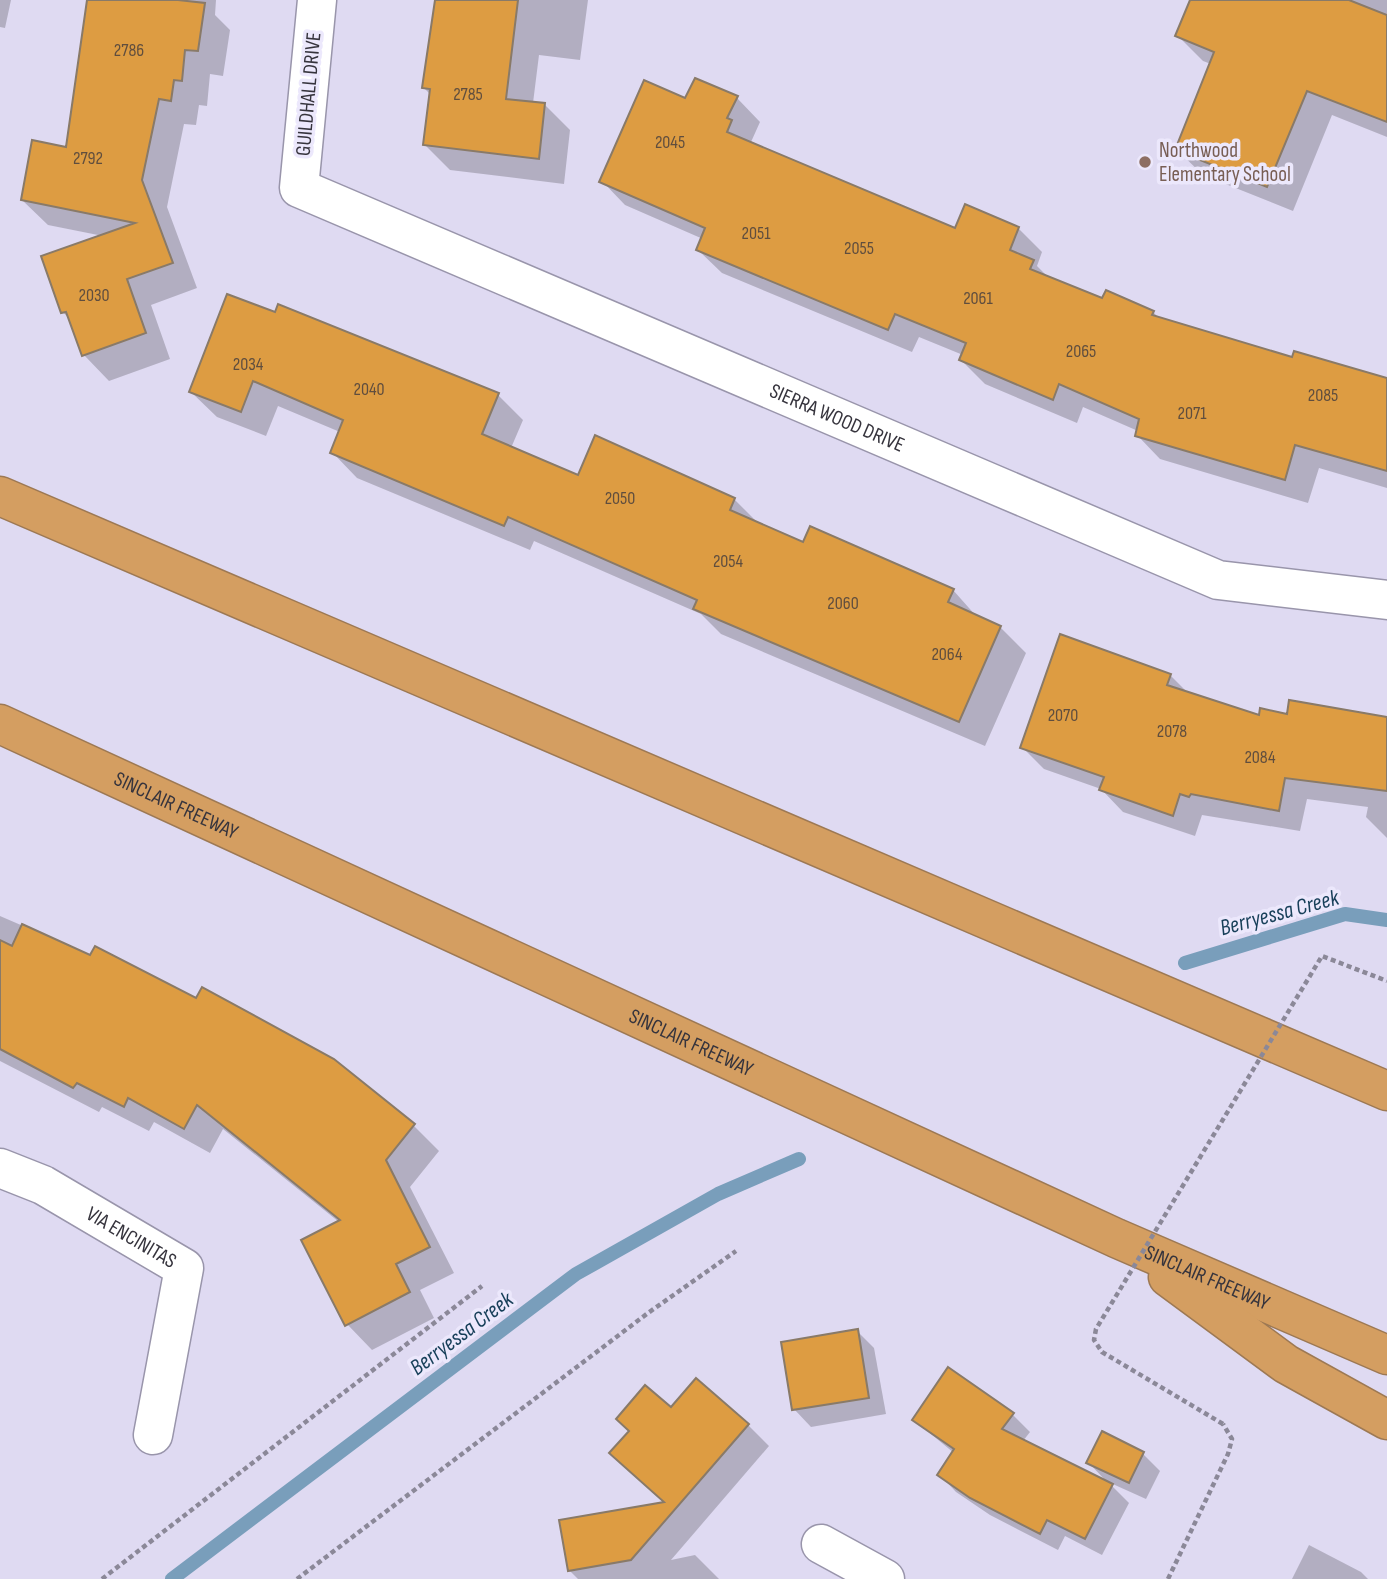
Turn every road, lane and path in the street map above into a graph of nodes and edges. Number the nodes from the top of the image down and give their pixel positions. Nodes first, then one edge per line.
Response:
1 (317, 0) edge
2 (299, 188) joint
3 (0, 496) edge
4 (1387, 600) edge
5 (0, 724) edge
6 (1387, 981) edge
7 (1387, 1091) edge
8 (0, 1168) edge
9 (1116, 1238) junction
10 (736, 1251) dead end
11 (482, 1286) dead end
12 (1387, 1355) edge
13 (1387, 1420) edge
14 (153, 1435) dead end
15 (821, 1544) dead end
16 (102, 1579) edge
17 (297, 1579) edge
18 (885, 1579) edge
19 (1168, 1579) edge

1 - 2 street, GUILDHALL DRIVE
2 - 4 street, SIERRA WOOD DRIVE
3 - 7 highway
5 - 9 highway, SINCLAIR FREEWAY
6 - 19 path, bridge
8 - 14 street, VIA ENCINITAS
9 - 12 highway, SINCLAIR FREEWAY
9 - 13 highway
10 - 17 path
11 - 16 path
15 - 18 street

